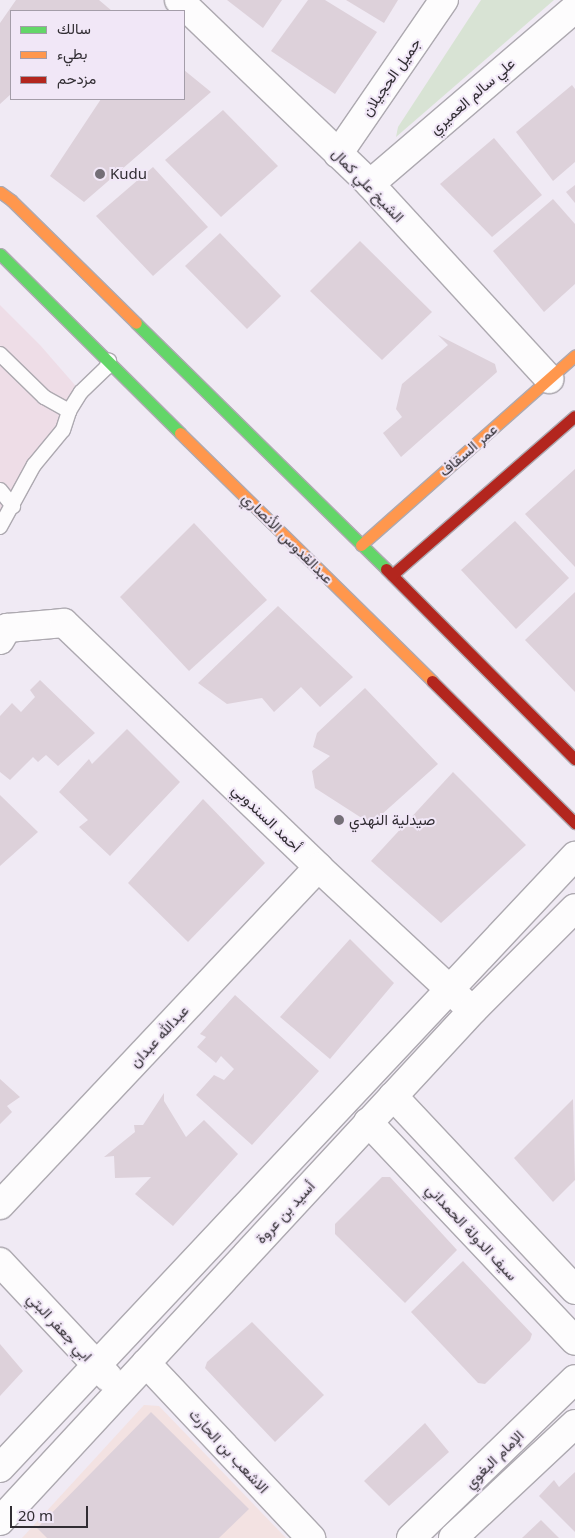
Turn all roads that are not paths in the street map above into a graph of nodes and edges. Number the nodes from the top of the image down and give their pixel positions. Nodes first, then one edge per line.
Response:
1 (179, 0) edge
2 (444, 0) edge
3 (575, 8) edge
4 (338, 154) junction
5 (370, 184) junction
6 (0, 192) edge
7 (0, 254) edge
8 (0, 354) edge
9 (575, 356) edge
10 (109, 362) junction
11 (549, 379) junction
12 (69, 411) junction
13 (575, 416) edge
14 (0, 490) edge
15 (13, 506) junction
16 (0, 527) edge
17 (361, 545) junction
18 (392, 575) junction
19 (0, 640) edge
20 (574, 755) edge
21 (575, 823) edge
22 (575, 856) edge
23 (318, 867) junction
24 (575, 908) edge
25 (449, 990) junction
26 (473, 1010) junction
27 (393, 1096) junction
28 (368, 1122) junction
29 (0, 1204) edge
30 (0, 1262) edge
31 (575, 1290) edge
32 (575, 1341) edge
33 (146, 1363) junction
34 (96, 1365) junction
35 (575, 1379) edge
36 (122, 1390) junction
37 (575, 1424) edge
38 (0, 1468) edge
39 (463, 1509) junction
40 (0, 1521) edge
41 (311, 1538) edge
42 (411, 1538) edge
43 (453, 1538) edge

1 - 4 street, الشيخ علي كمال
2 - 4 street, جميل الحجيلان
3 - 5 street, علي سالم العميري
4 - 5 street, الشيخ علي كمال
5 - 11 street, الشيخ علي كمال
6 - 17 street
7 - 10 street, عبدالقدوس الأنصاري
8 - 12 lane
9 - 11 street, عمر السقاف
10 - 12 lane
10 - 21 street, عبدالقدوس الأنصاري
11 - 17 street, عمر السقاف
12 - 15 lane
13 - 18 street
14 - 15 lane
15 - 16 lane
17 - 18 street
18 - 20 street
19 - 23 street, أحمد السندوبي
22 - 25 street
23 - 25 street, أحمد السندوبي
23 - 29 street, عبدالله عبدان
24 - 26 street, أسيد بن عروة
25 - 26 street, أحمد السندوبي
25 - 34 street
26 - 27 street, أسيد بن عروة
27 - 28 street, أسيد بن عروة
27 - 31 street
28 - 32 street, سيف الدولة الحمداني
28 - 33 street, أسيد بن عروة
30 - 34 street, ابي جعفر البتي
33 - 36 street, أسيد بن عروة
33 - 41 street, الاشعب بن الحارث
34 - 36 street, ابي جعفر البتي
34 - 38 street
35 - 39 street, الإمام البغوي
36 - 40 street, أسيد بن عروة
37 - 39 street, الإمام البغوي
39 - 42 street, الإمام البغوي
39 - 43 street, الإمام البغوي

